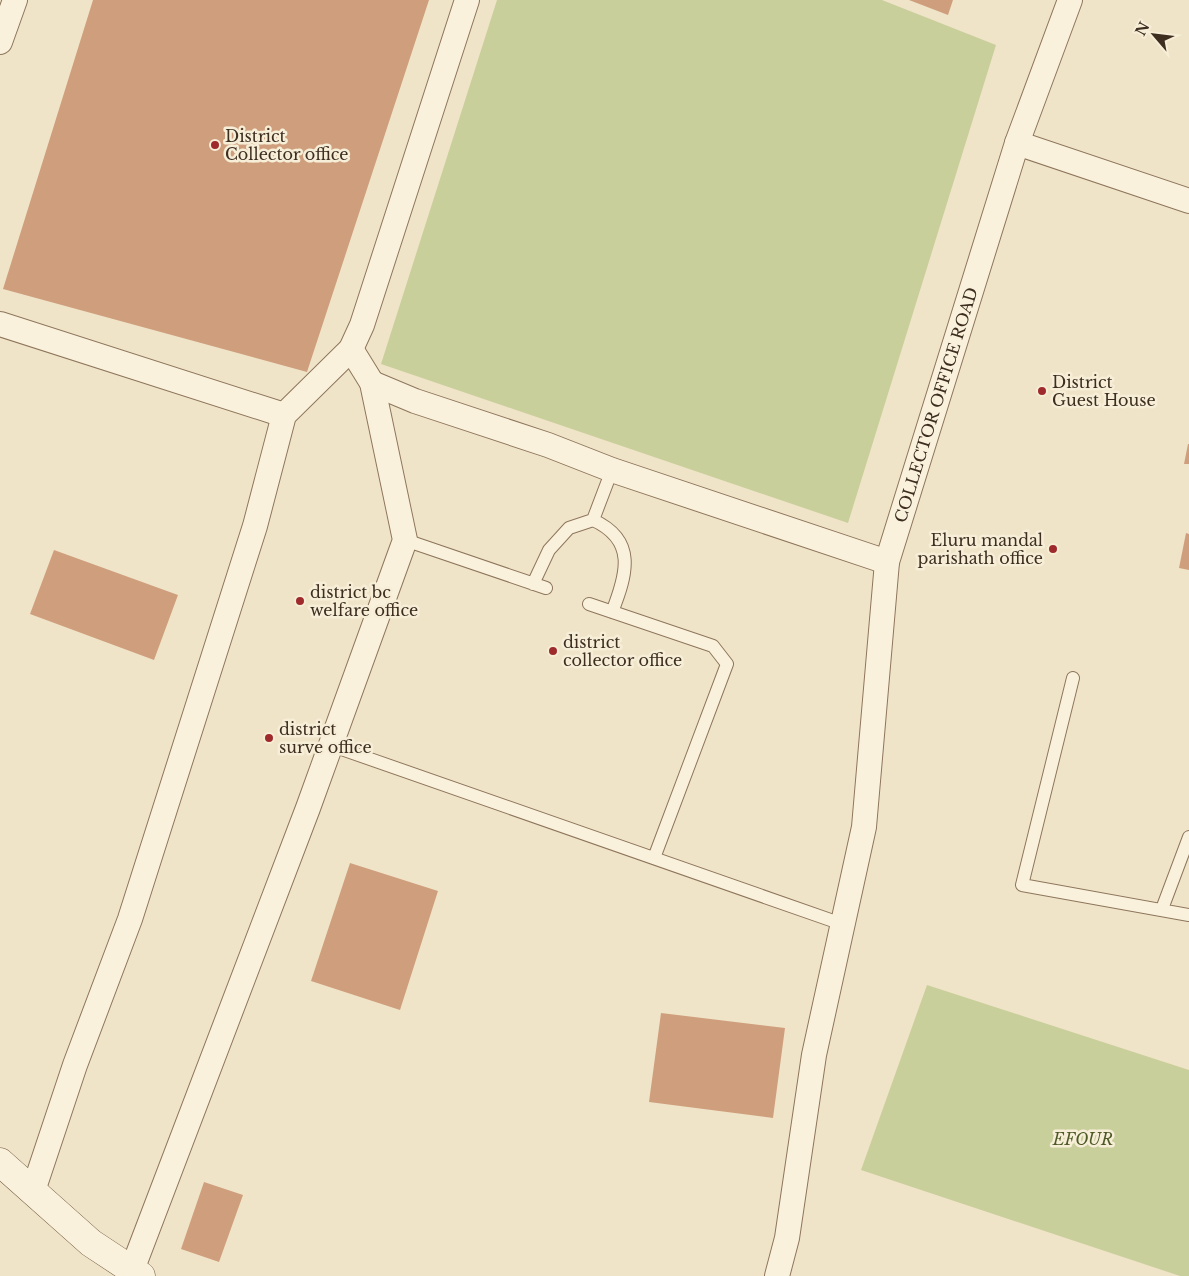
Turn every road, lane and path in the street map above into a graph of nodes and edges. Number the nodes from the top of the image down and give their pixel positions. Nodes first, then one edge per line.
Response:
1 (15, 0) edge
2 (467, 0) edge
3 (1070, 0) edge
4 (0, 42) edge
5 (1017, 143) junction
6 (1189, 201) edge
7 (0, 324) edge
8 (351, 349) junction
9 (372, 383) junction
10 (284, 415) junction
11 (612, 470) junction
12 (593, 520) junction
13 (405, 540) junction
14 (887, 562) junction
15 (533, 584) junction
16 (546, 588) dead end
17 (589, 604) dead end
18 (612, 612) junction
19 (1073, 678) dead end
20 (330, 746) junction
21 (1189, 837) edge
22 (654, 858) junction
23 (1162, 909) junction
24 (1189, 915) edge
25 (842, 924) junction
26 (0, 1162) edge
27 (33, 1191) junction
28 (137, 1273) edge
29 (777, 1276) edge

1 - 4 street
2 - 8 street
3 - 5 street, COLLECTOR OFFICE ROAD
5 - 6 street
5 - 14 street, COLLECTOR OFFICE ROAD
7 - 10 street
8 - 9 street
8 - 10 street
9 - 11 street
9 - 13 street
10 - 27 street
11 - 12 lane
11 - 14 street
12 - 15 lane
12 - 18 lane
13 - 15 lane
13 - 20 street
14 - 25 street, COLLECTOR OFFICE ROAD
15 - 16 lane
17 - 18 lane
18 - 22 lane
19 - 23 lane
20 - 22 lane
20 - 28 street
21 - 23 lane
22 - 25 lane
23 - 24 lane
25 - 29 street, COLLECTOR OFFICE ROAD
26 - 27 street
27 - 28 street

